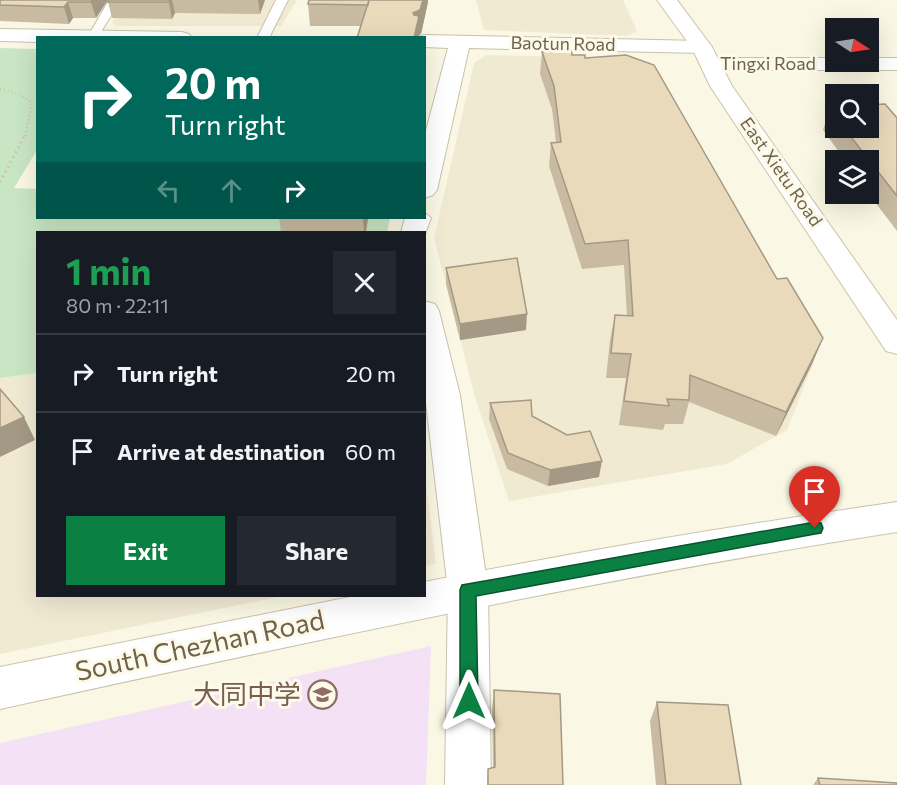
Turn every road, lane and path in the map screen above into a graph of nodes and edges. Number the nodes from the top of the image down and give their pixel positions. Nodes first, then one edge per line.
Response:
1 (115, 0) edge
2 (282, 0) edge
3 (667, 0) edge
4 (0, 35) edge
5 (92, 36) edge
6 (264, 36) edge
7 (426, 41) edge
8 (460, 41) junction
9 (706, 56) junction
10 (897, 64) edge
11 (0, 89) edge
12 (0, 182) edge
13 (426, 182) edge
14 (426, 319) edge
15 (897, 343) edge
16 (897, 517) edge
17 (468, 590) junction
18 (0, 688) edge
19 (468, 785) edge

1 - 5 lane
2 - 6 lane
3 - 9 street, East Xietu Road
4 - 5 street
7 - 8 street, Baotun Road
8 - 9 street, Baotun Road
8 - 13 street
9 - 10 street, Tingxi Road
9 - 15 street, East Xietu Road
11 - 12 path
14 - 17 street
16 - 17 street, South Chezhan Road
17 - 18 street, South Chezhan Road
17 - 19 street

